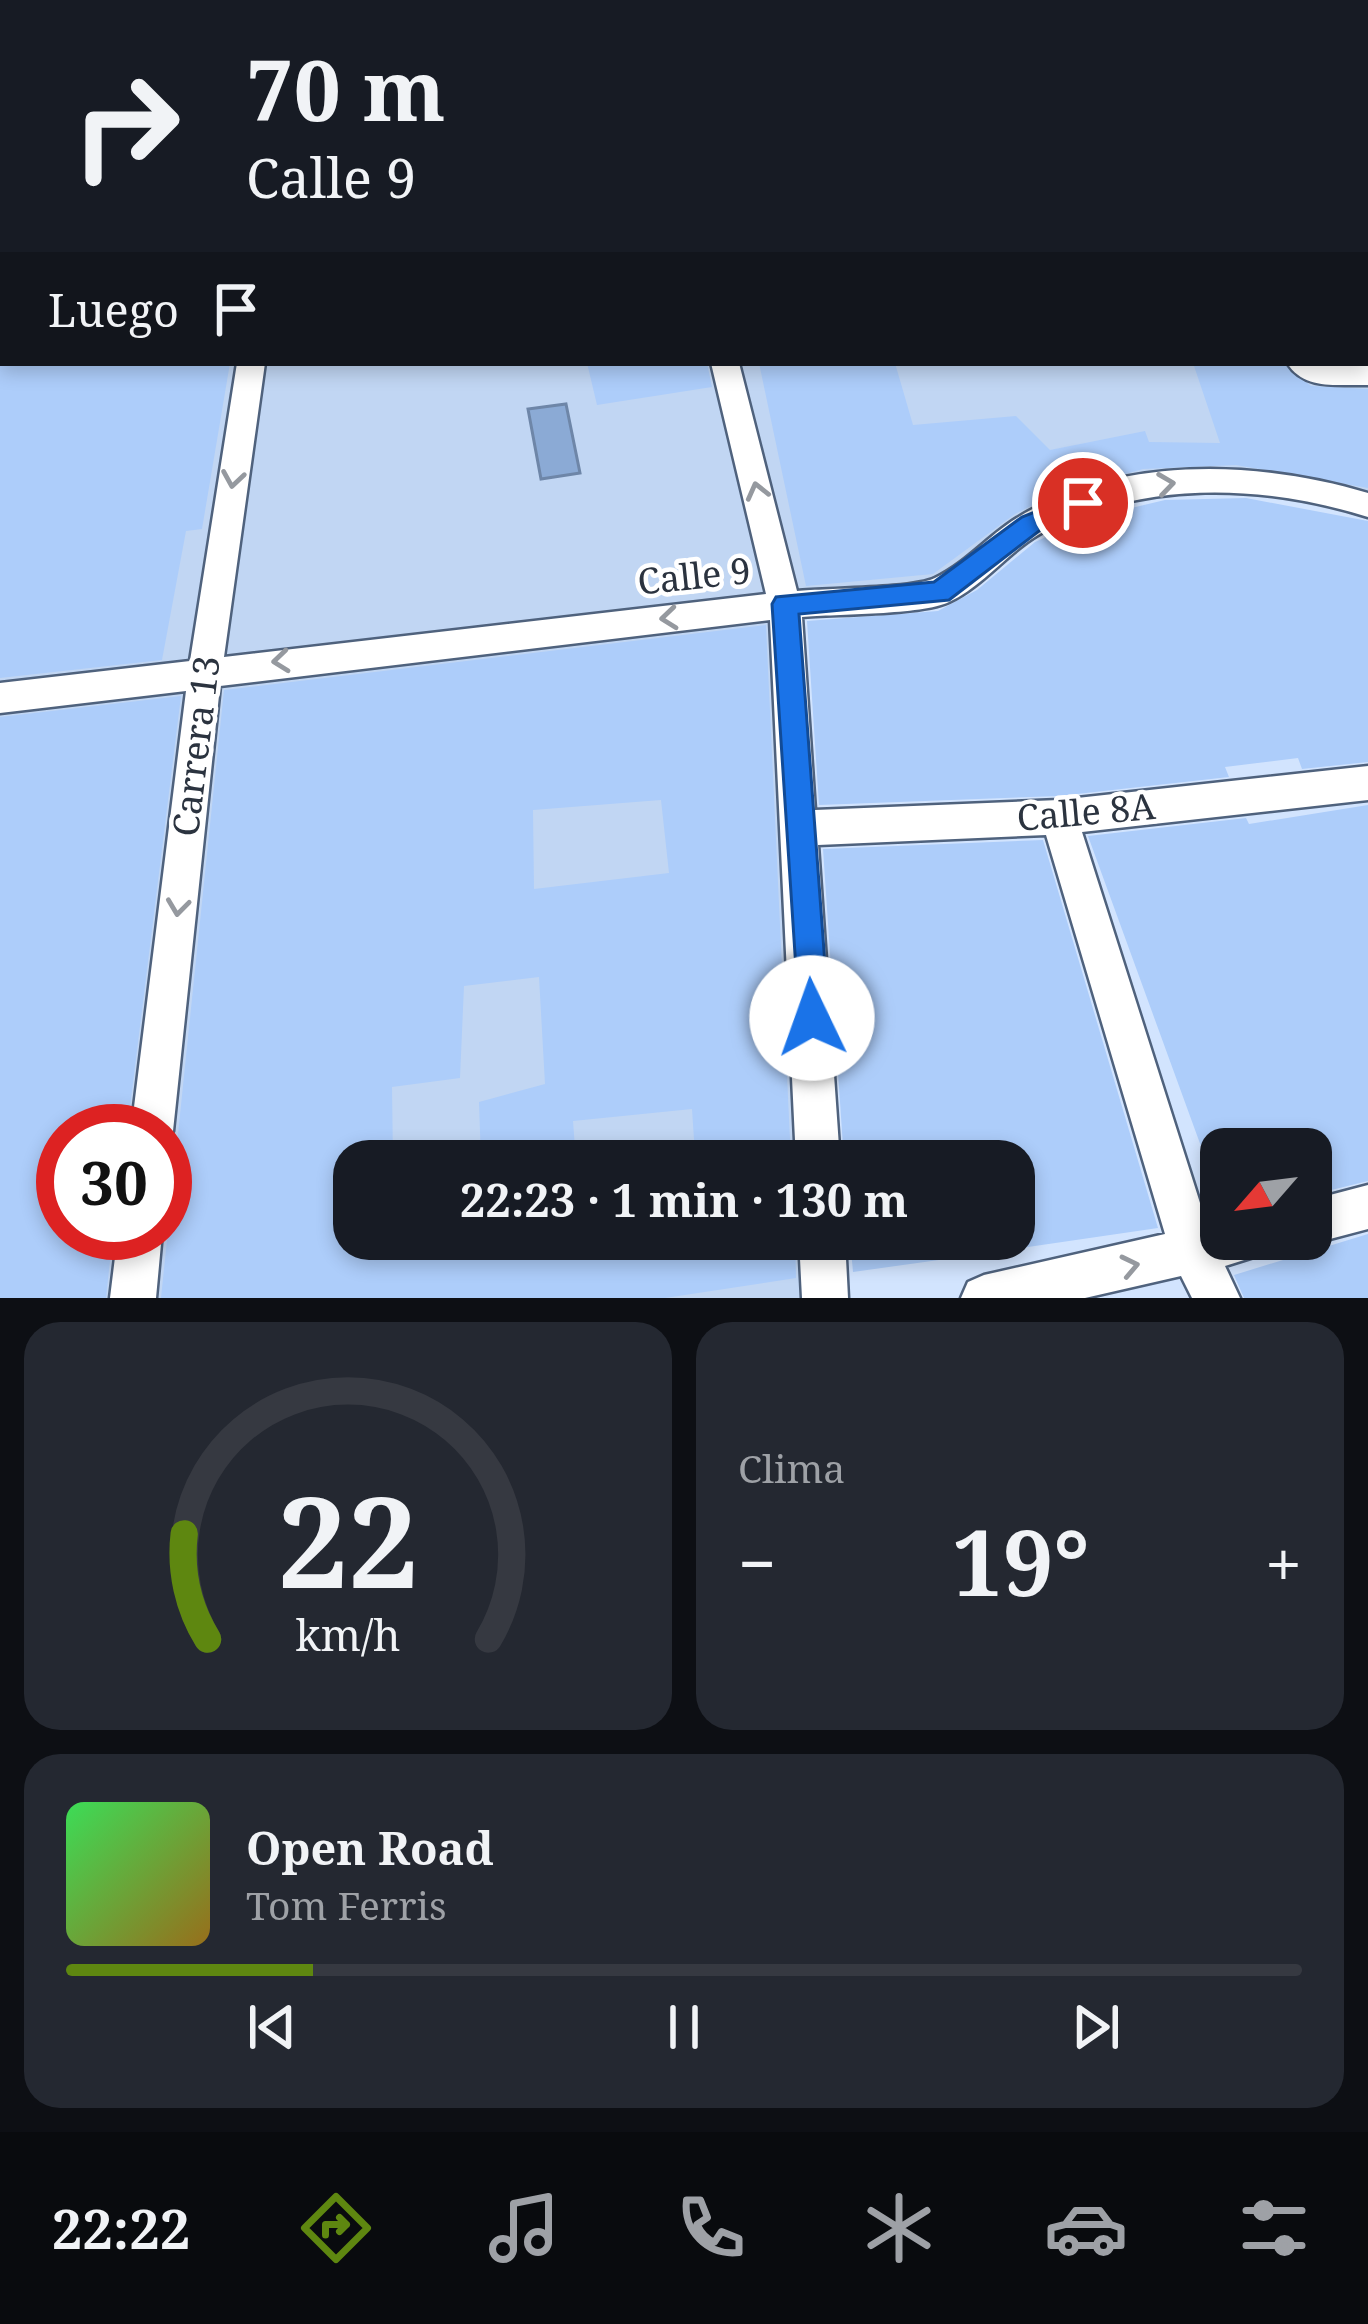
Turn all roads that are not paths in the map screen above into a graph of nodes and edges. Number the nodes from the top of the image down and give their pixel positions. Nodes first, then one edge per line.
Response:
1 (251, 366) edge
2 (726, 366) edge
3 (1305, 368) edge
4 (1368, 375) edge
5 (1368, 506) edge
6 (785, 604) junction
7 (205, 670) junction
8 (0, 698) edge
9 (1368, 783) edge
10 (1059, 817) junction
11 (803, 828) junction
12 (155, 1104) edge
13 (817, 1140) edge
14 (1368, 1207) edge
15 (1332, 1216) edge
16 (1200, 1250) edge
17 (1193, 1252) junction
18 (137, 1260) edge
19 (823, 1260) edge
20 (133, 1298) edge
21 (825, 1298) edge
22 (984, 1298) edge
23 (1217, 1298) edge

1 -> 7 street, Carrera 13
6 -> 2 street
3 - 4 street
6 -> 5 street, Calle 9
6 -> 7 street, Calle 9
6 - 11 street
7 - 8 street, Calle 9
7 -> 12 street, Carrera 13
9 - 10 street, Calle 8A
10 - 11 street, Calle 8A
10 - 17 street
11 - 13 street
14 - 15 street
16 - 17 street
22 -> 17 street
17 - 23 street
18 - 20 street
19 - 21 street

